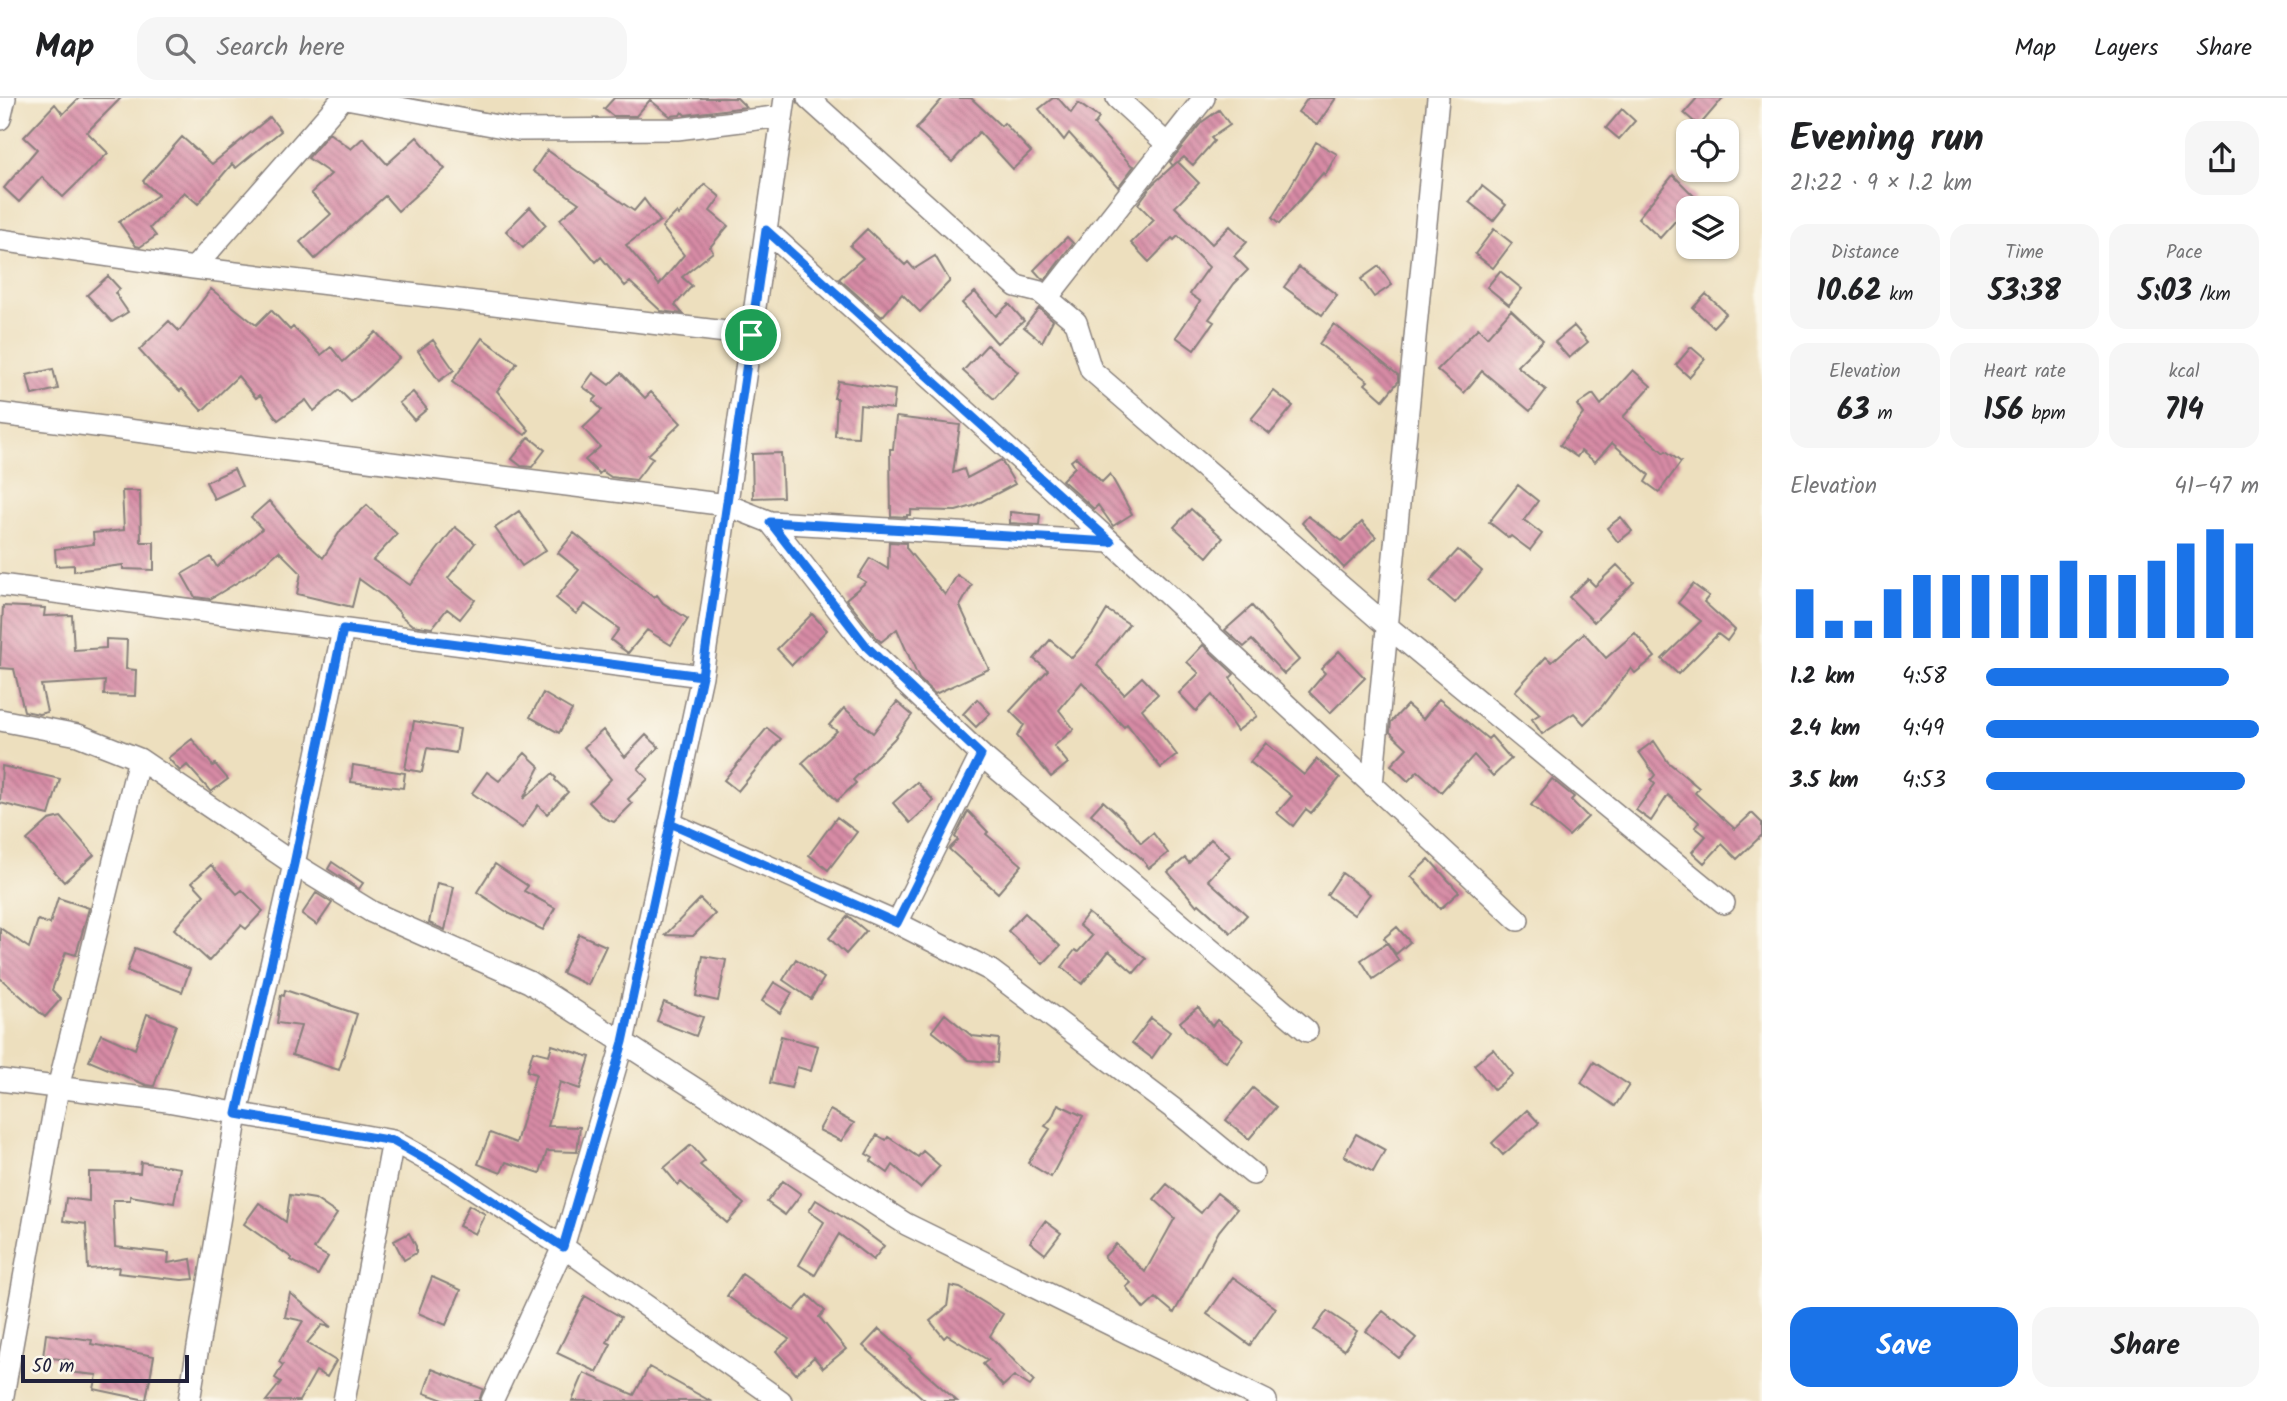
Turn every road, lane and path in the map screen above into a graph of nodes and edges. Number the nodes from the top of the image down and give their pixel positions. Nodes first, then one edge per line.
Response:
1 (5, 98) edge
2 (344, 98) edge
3 (808, 98) edge
4 (1118, 98) edge
5 (1204, 98) edge
6 (1438, 98) edge
7 (783, 107) edge
8 (0, 119) edge
9 (1168, 145) junction
10 (766, 230) junction
11 (0, 240) edge
12 (194, 268) junction
13 (1048, 298) junction
14 (751, 335) junction
15 (0, 414) edge
16 (727, 505) junction
17 (770, 522) junction
18 (1111, 542) junction
19 (0, 585) edge
20 (1387, 626) junction
21 (343, 629) junction
22 (702, 676) junction
23 (0, 720) edge
24 (981, 755) junction
25 (139, 759) junction
26 (1372, 785) junction
27 (670, 823) junction
28 (294, 864) junction
29 (1724, 903) dead end
30 (1518, 920) dead end
31 (897, 923) junction
32 (1307, 1031) dead end
33 (623, 1042) junction
34 (0, 1080) edge
35 (58, 1088) junction
36 (237, 1114) junction
37 (393, 1141) junction
38 (1253, 1174) dead end
39 (563, 1247) junction
40 (2, 1401) edge
41 (189, 1401) edge
42 (344, 1401) edge
43 (492, 1401) edge
44 (781, 1401) edge
45 (1266, 1401) edge

1 - 8 street
2 - 7 street
2 - 12 street
3 - 13 street
4 - 9 street
5 - 9 street
6 - 20 street
7 - 10 street
9 - 13 street
10 - 14 street
10 - 18 street
11 - 12 street
12 - 14 street
13 - 20 street
14 - 16 street
15 - 16 street
16 - 17 street
16 - 22 street
17 - 18 street
17 - 24 street
18 - 26 street
19 - 21 street
20 - 26 street
20 - 29 street
21 - 22 street
21 - 28 street
22 - 27 street
23 - 25 street
24 - 31 street
24 - 32 street
25 - 28 street
25 - 35 street
26 - 30 street
27 - 31 street
27 - 33 street
28 - 33 street
28 - 36 street
31 - 38 street
33 - 39 street
33 - 45 street
34 - 35 street
35 - 36 street
35 - 40 street
36 - 37 street
36 - 41 street
37 - 39 street
37 - 42 street
39 - 43 street
39 - 44 street

